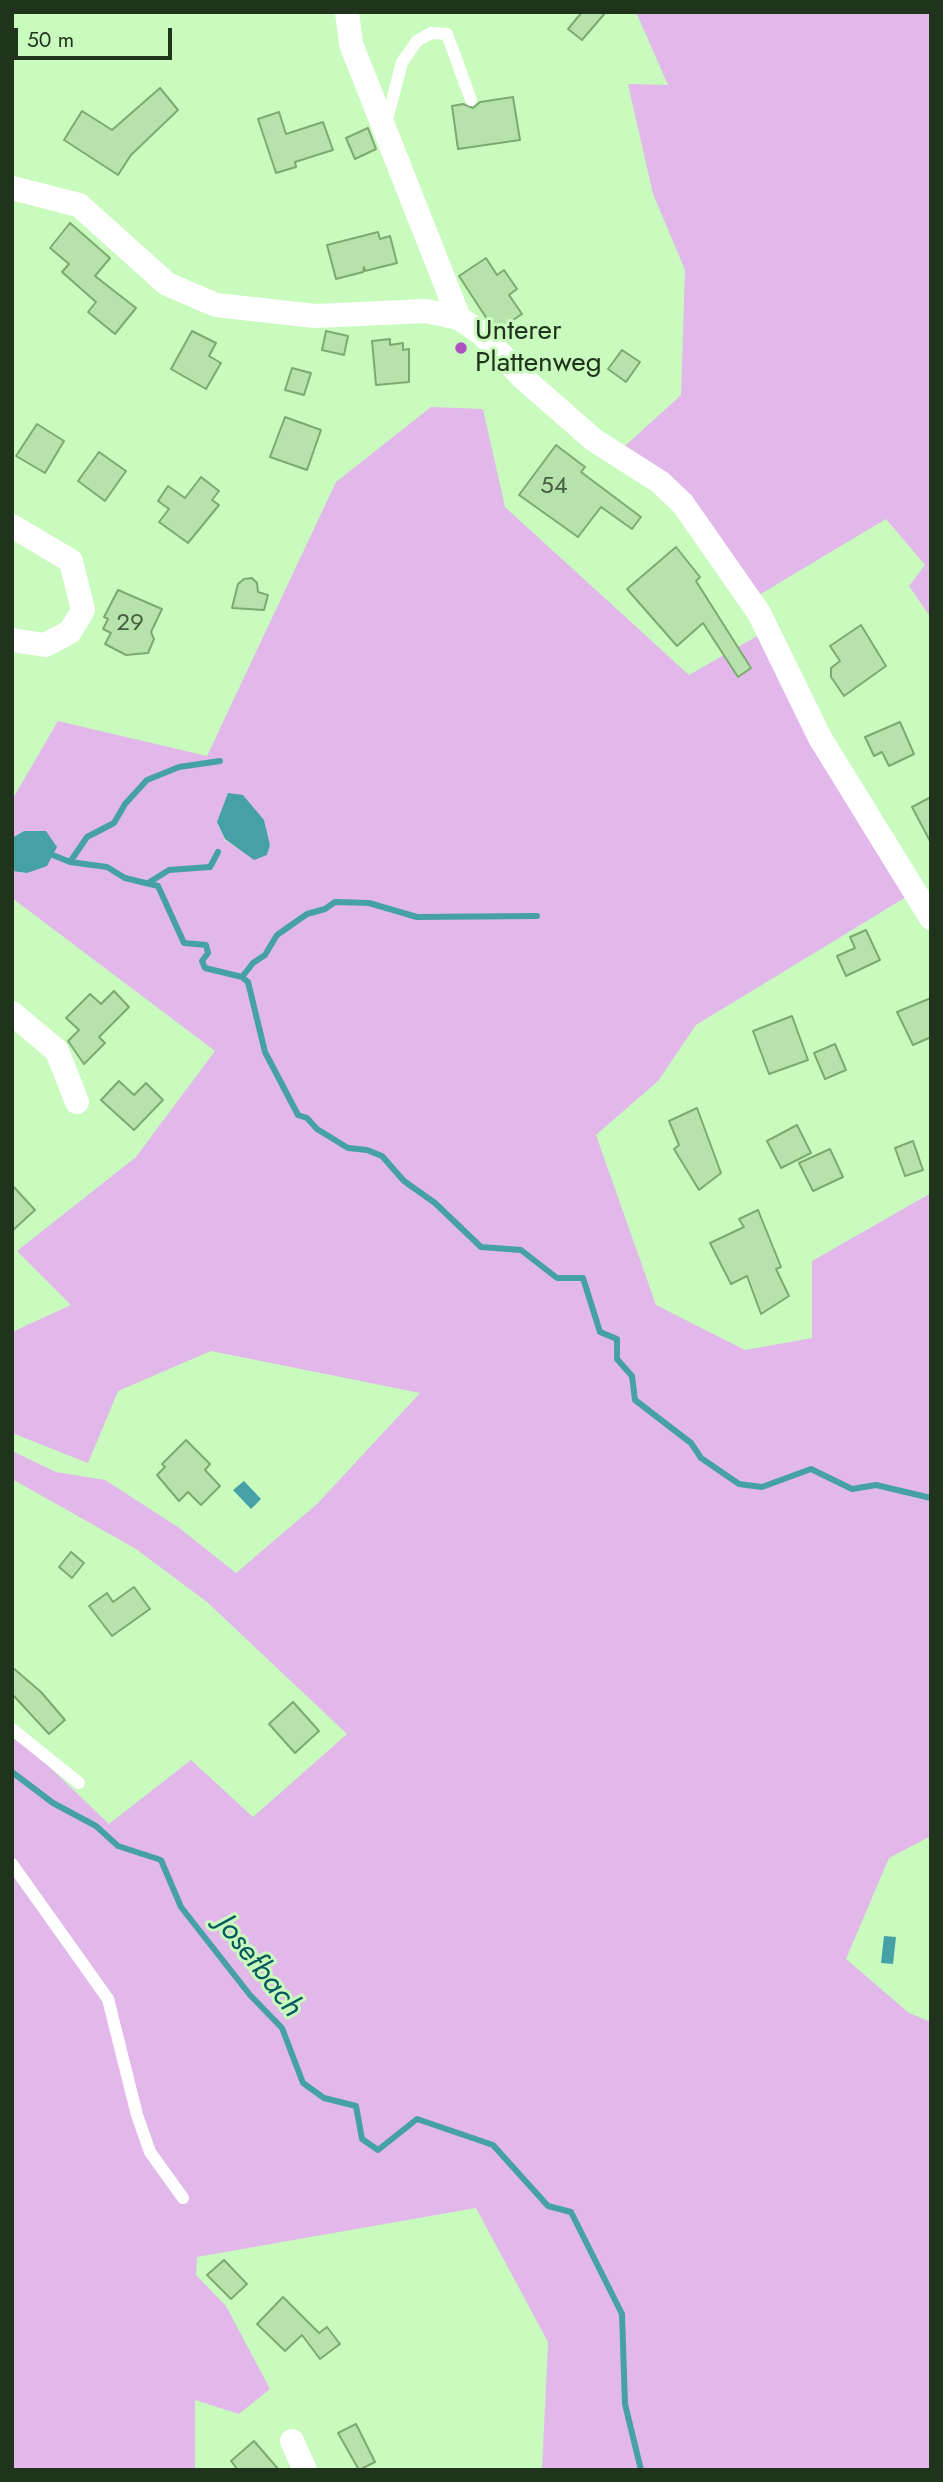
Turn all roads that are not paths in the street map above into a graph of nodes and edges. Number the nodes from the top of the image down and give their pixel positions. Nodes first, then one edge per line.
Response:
1 (347, 12) edge
2 (471, 100) dead end
3 (384, 129) junction
4 (12, 188) edge
5 (459, 318) junction
6 (12, 526) edge
7 (12, 640) edge
8 (931, 918) edge
9 (12, 1013) edge
10 (77, 1102) dead end
11 (12, 1729) edge
12 (79, 1783) dead end
13 (12, 1864) edge
14 (183, 2198) dead end
15 (292, 2441) dead end
16 (305, 2470) edge

1 - 3 street
2 - 3 lane
3 - 5 street
4 - 5 street
5 - 8 street
6 - 7 street
9 - 10 street
11 - 12 lane
13 - 14 lane
15 - 16 street

